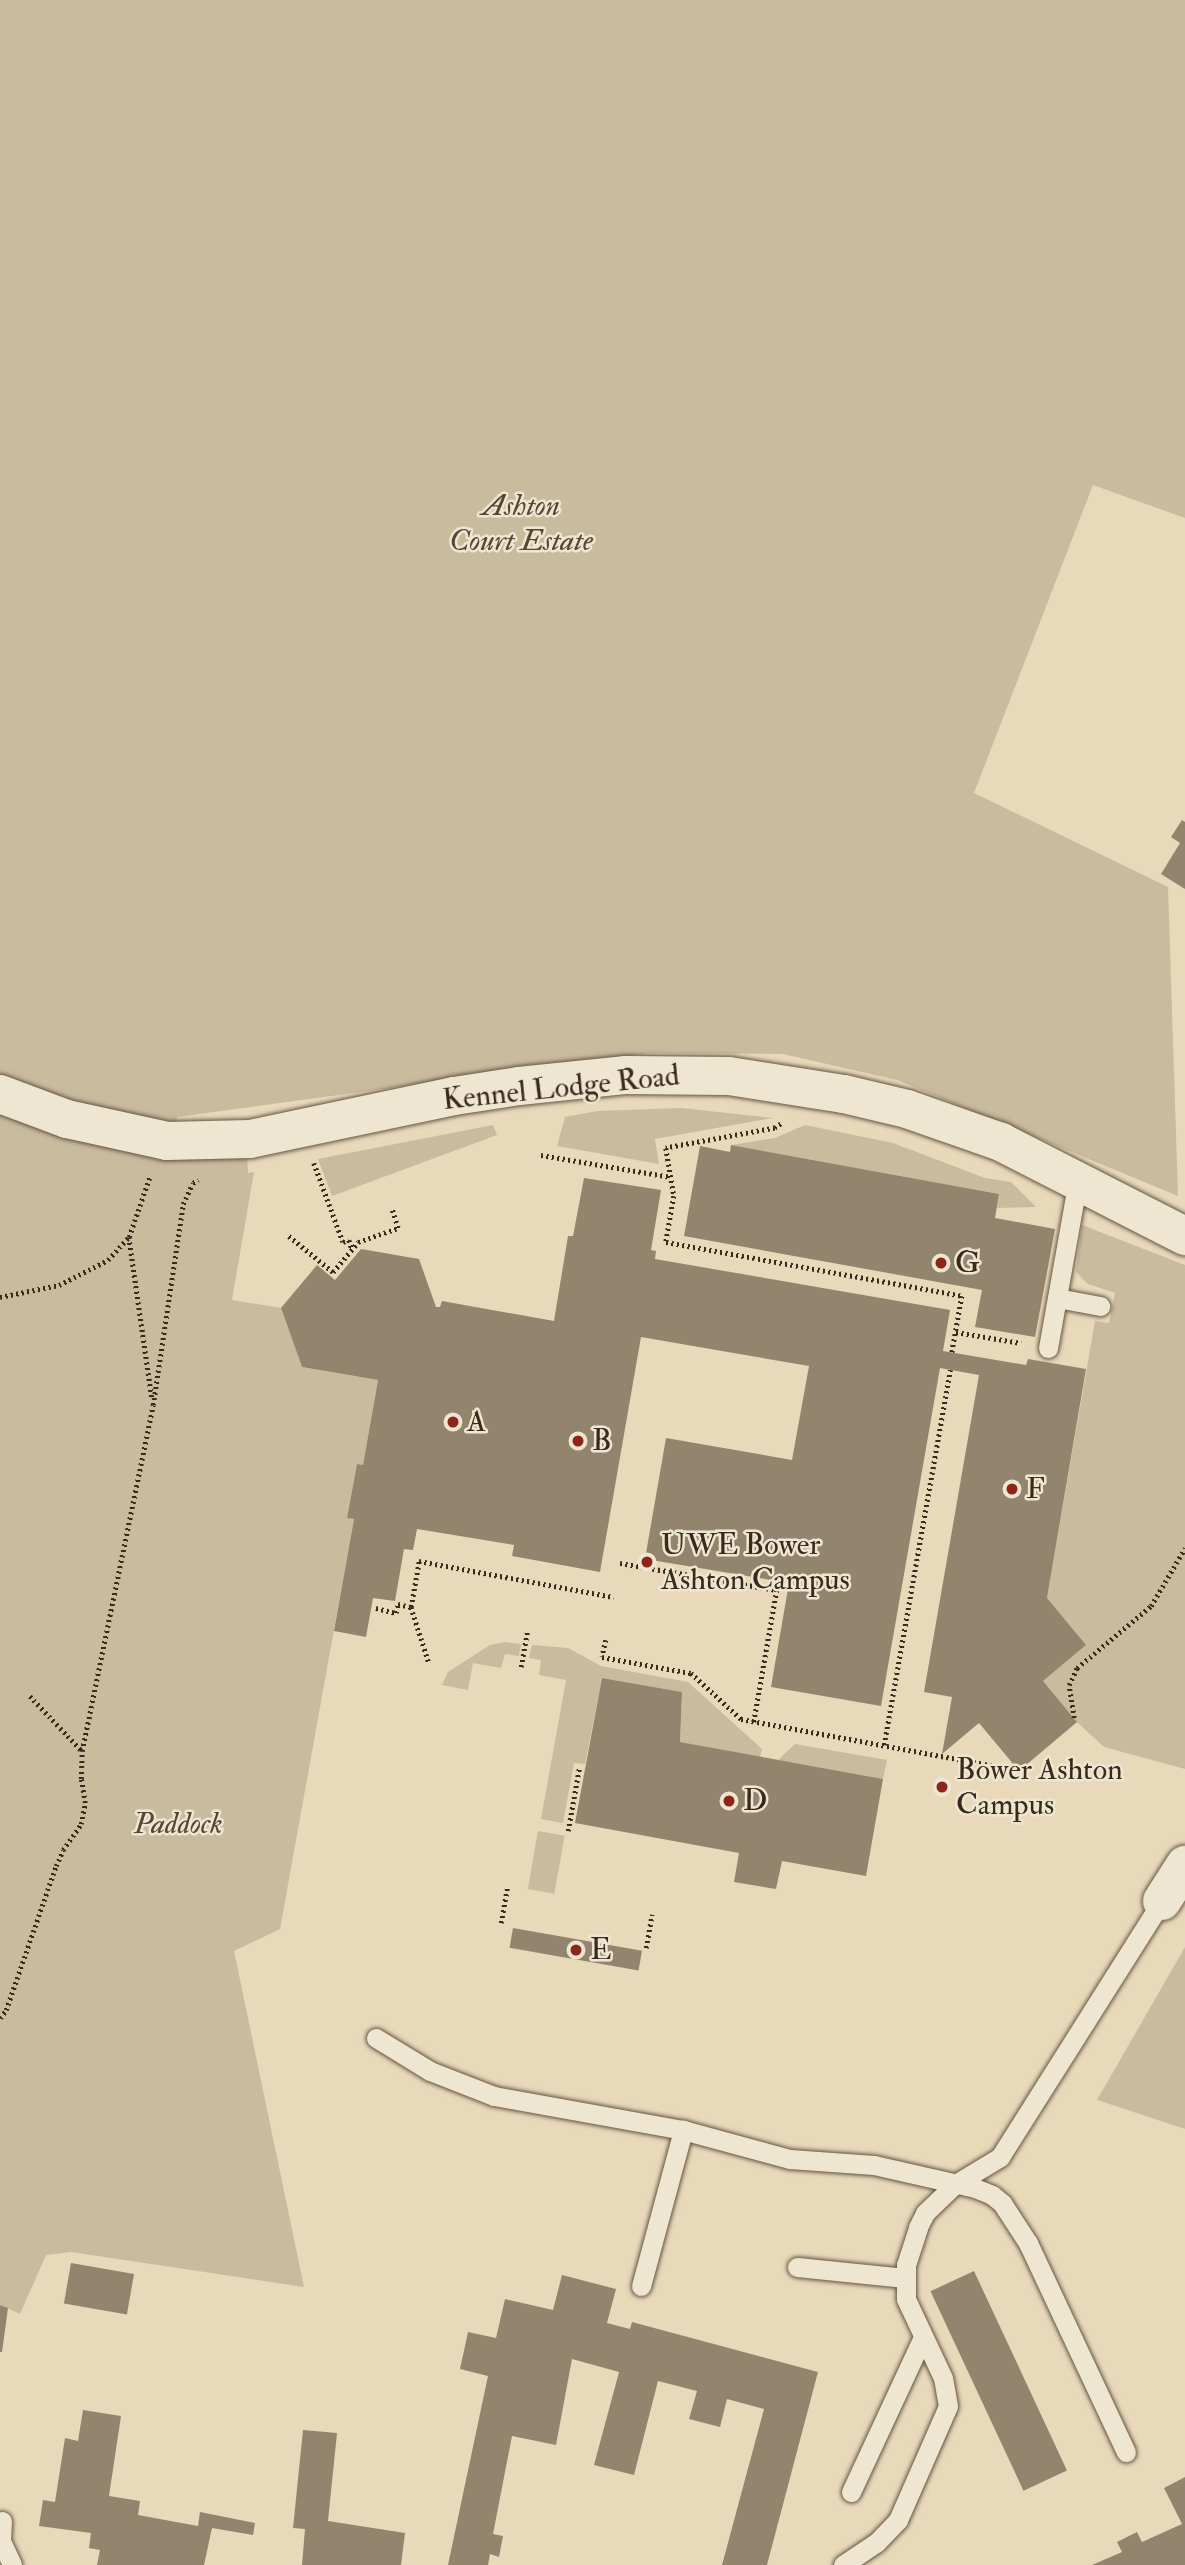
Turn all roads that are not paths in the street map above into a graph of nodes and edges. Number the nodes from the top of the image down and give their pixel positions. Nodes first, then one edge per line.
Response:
1 (0, 1094) edge
2 (1079, 1180) junction
3 (1185, 1236) edge
4 (1057, 1298) junction
5 (1100, 1306) dead end
6 (1048, 1348) road end
7 (1185, 1865) edge
8 (1163, 1901) joint
9 (376, 2038) dead end
10 (683, 2130) junction
11 (954, 2185) junction
12 (797, 2267) dead end
13 (905, 2278) junction
14 (641, 2286) dead end
15 (923, 2337) junction
16 (1126, 2452) dead end
17 (851, 2492) dead end
18 (2, 2521) edge
19 (12, 2565) edge
20 (843, 2565) edge

1 - 2 street, Kennel Lodge Road
2 - 3 street, Kennel Lodge Road
2 - 4 lane
4 - 5 lane
4 - 6 lane
7 - 8 street
8 - 11 lane
9 - 10 lane
10 - 11 lane
10 - 14 lane
11 - 13 lane
11 - 16 lane
12 - 13 lane
13 - 15 lane
15 - 17 lane
15 - 20 lane
18 - 19 lane

